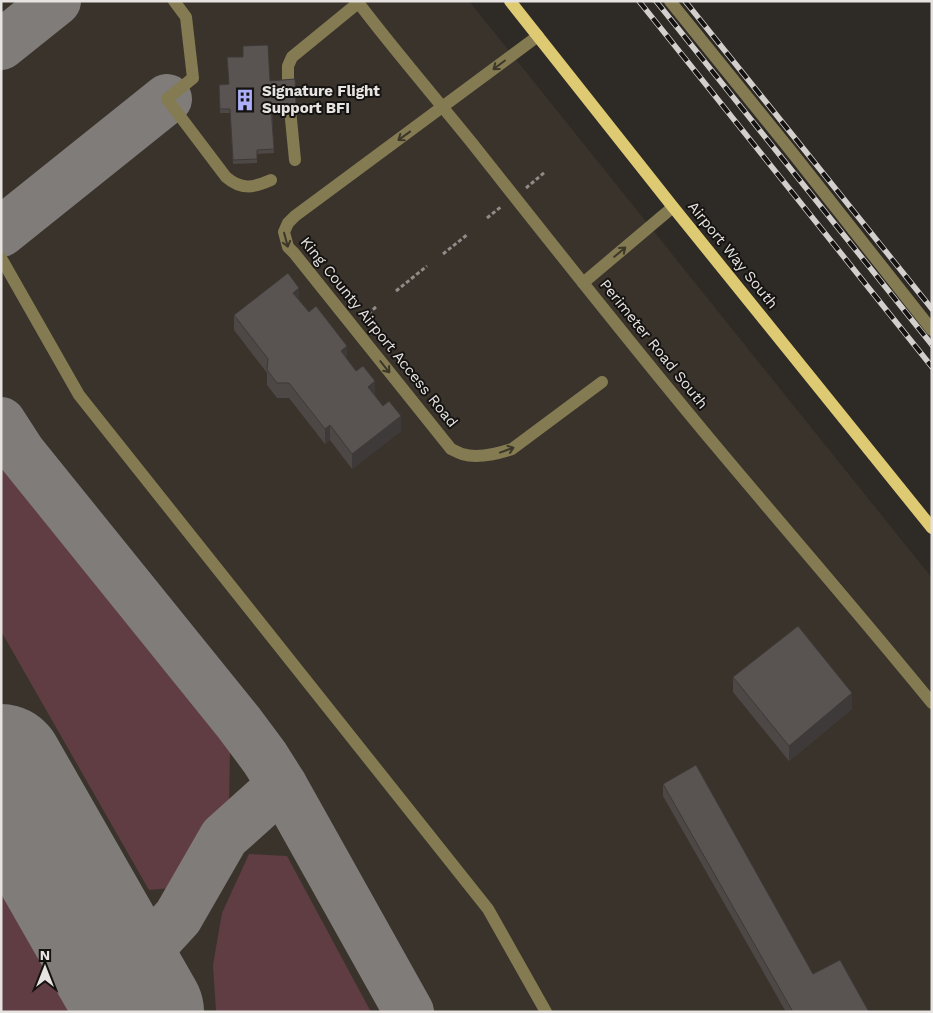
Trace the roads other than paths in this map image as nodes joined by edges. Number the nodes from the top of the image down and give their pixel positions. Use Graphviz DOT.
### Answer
graph roads {
  1 [pos="174,1"];
  2 [pos="510,1"];
  3 [pos="670,1"];
  4 [pos="358,2"];
  5 [pos="538,36"];
  6 [pos="288,82"];
  7 [pos="443,107"];
  8 [pos="290,109"];
  9 [pos="295,160"];
  10 [pos="271,180"];
  11 [pos="673,207"];
  12 [pos="1,258"];
  13 [pos="583,283"];
  14 [pos="932,330"];
  15 [pos="602,382"];
  16 [pos="932,528"];
  17 [pos="932,703"];
  18 [pos="546,1012"];
  1 -- 10 [label="lane"];
  2 -- 5 [label="main road, Airport Way South"];
  3 -- 14 [label="lane"];
  4 -- 6 [label="lane"];
  4 -- 7 [label="lane, Perimeter Road South"];
  5 -- 7 [label="lane, King County Airport Access Road, one-way"];
  5 -- 11 [label="main road, Airport Way South"];
  7 -- 13 [label="lane, Perimeter Road South"];
  7 -- 15 [label="lane, King County Airport Access Road, one-way"];
  8 -- 9 [label="lane"];
  13 -- 11 [label="lane, one-way"];
  11 -- 16 [label="main road, Airport Way South"];
  12 -- 18 [label="lane"];
  13 -- 17 [label="lane, Perimeter Road South"];
}
